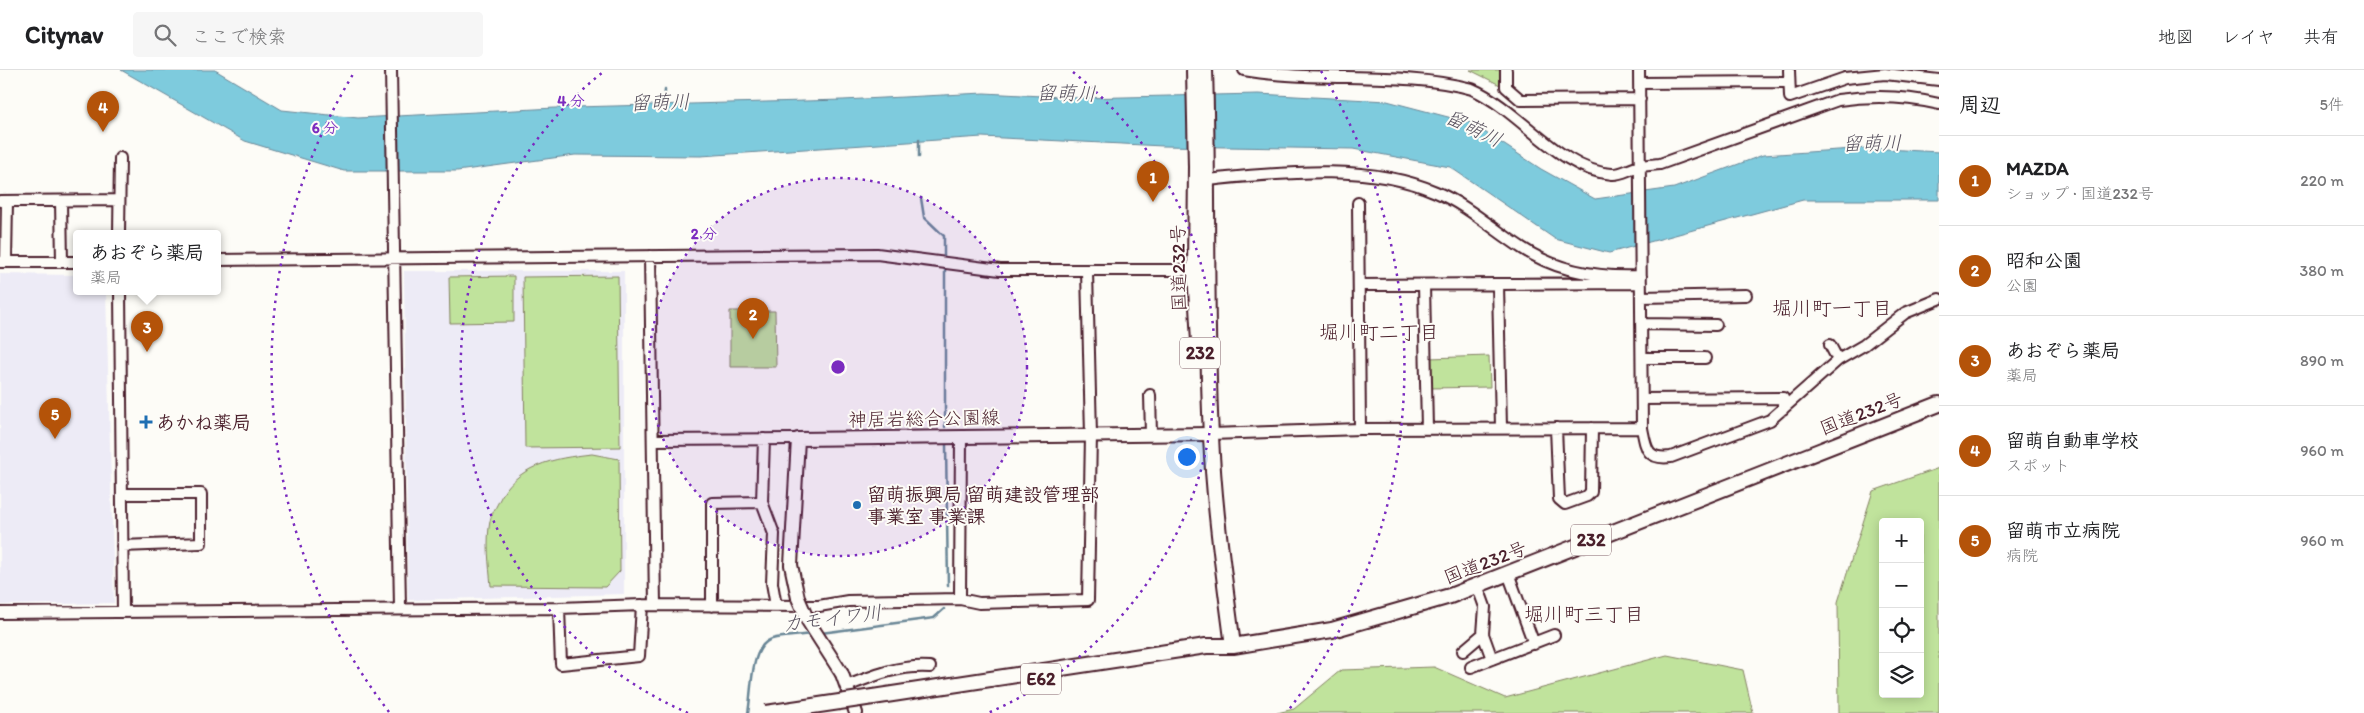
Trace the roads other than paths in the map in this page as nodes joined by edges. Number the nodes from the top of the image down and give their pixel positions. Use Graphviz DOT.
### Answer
graph roads {
  1 [pos="391,70"];
  2 [pos="1244,70"];
  3 [pos="1506,70"];
  4 [pos="1639,70"];
  5 [pos="1789,70"];
  6 [pos="1200,73"];
  7 [pos="1845,74"];
  8 [pos="1939,80"];
  9 [pos="1789,82"];
  10 [pos="1638,84"];
  11 [pos="1640,99"];
  12 [pos="1939,104"];
  13 [pos="120,158"];
  14 [pos="1640,169"];
  15 [pos="1204,171"];
  16 [pos="119,200"];
  17 [pos="4,201"];
  18 [pos="61,201"];
  19 [pos="1358,204"];
  20 [pos="119,230"];
  21 [pos="650,256"];
  22 [pos="394,259"];
  23 [pos="221,260"];
  24 [pos="3,262"];
  25 [pos="62,262"];
  26 [pos="73,262"];
  27 [pos="1200,270"];
  28 [pos="1087,271"];
  29 [pos="1641,278"];
  30 [pos="1498,284"];
  31 [pos="1359,285"];
  32 [pos="1424,285"];
  33 [pos="120,295"];
  34 [pos="1746,295"];
  35 [pos="1641,297"];
  36 [pos="1939,299"];
  37 [pos="1642,324"];
  38 [pos="1716,325"];
  39 [pos="1830,345"];
  40 [pos="1642,358"];
  41 [pos="1705,358"];
  42 [pos="1838,360"];
  43 [pos="1150,395"];
  44 [pos="1642,399"];
  45 [pos="1939,404"];
  46 [pos="1783,409"];
  47 [pos="1501,428"];
  48 [pos="1556,428"];
  49 [pos="1592,428"];
  50 [pos="1642,428"];
  51 [pos="1360,429"];
  52 [pos="1427,429"];
  53 [pos="1151,434"];
  54 [pos="1211,434"];
  55 [pos="1091,435"];
  56 [pos="961,437"];
  57 [pos="764,439"];
  58 [pos="798,439"];
  59 [pos="653,440"];
  60 [pos="122,494"];
  61 [pos="762,502"];
  62 [pos="122,546"];
  63 [pos="1508,573"];
  64 [pos="1477,585"];
  65 [pos="960,599"];
  66 [pos="642,605"];
  67 [pos="655,605"];
  68 [pos="712,606"];
  69 [pos="776,606"];
  70 [pos="400,608"];
  71 [pos="559,608"];
  72 [pos="123,612"];
  73 [pos="0,613"];
  74 [pos="1483,634"];
  75 [pos="1554,635"];
  76 [pos="1534,644"];
  77 [pos="1233,646"];
  78 [pos="1463,651"];
  79 [pos="1492,659"];
  80 [pos="930,666"];
  81 [pos="1471,667"];
  82 [pos="845,680"];
  83 [pos="873,700"];
  84 [pos="766,713"];
  85 [pos="809,713"];
  86 [pos="856,713"];
  1 -- 22 [label="street"];
  2 -- 14 [label="street"];
  3 -- 11 [label="street"];
  4 -- 10 [label="street"];
  5 -- 9 [label="street"];
  6 -- 15 [label="highway, 国道232号 / 232"];
  7 -- 8 [label="street"];
  7 -- 9 [label="street"];
  9 -- 10 [label="street"];
  10 -- 11 [label="street"];
  11 -- 14 [label="street"];
  12 -- 14 [label="street"];
  13 -- 16 [label="street"];
  14 -- 29 [label="street"];
  15 -- 27 [label="highway, 国道232号 / 232"];
  15 -- 29 [label="street"];
  16 -- 18 [label="street"];
  16 -- 20 [label="street"];
  17 -- 18 [label="street"];
  17 -- 24 [label="street"];
  18 -- 25 [label="street"];
  19 -- 31 [label="street"];
  21 -- 22 [label="street"];
  21 -- 28 [label="street"];
  21 -- 59 [label="street"];
  22 -- 23 [label="street"];
  22 -- 70 [label="street"];
  24 -- 25 [label="street"];
  25 -- 26 [label="street"];
  27 -- 28 [label="street"];
  27 -- 54 [label="highway, 国道232号 / 232"];
  28 -- 55 [label="street"];
  29 -- 30 [label="street"];
  29 -- 35 [label="street"];
  30 -- 32 [label="street"];
  30 -- 47 [label="street"];
  31 -- 32 [label="street"];
  31 -- 51 [label="street"];
  32 -- 52 [label="street"];
  33 -- 60 [label="street"];
  34 -- 35 [label="street"];
  35 -- 37 [label="street"];
  36 -- 42 [label="street"];
  37 -- 38 [label="street"];
  37 -- 40 [label="street"];
  39 -- 42 [label="street"];
  40 -- 41 [label="street"];
  40 -- 44 [label="street"];
  42 -- 46 [label="street"];
  43 -- 53 [label="street"];
  44 -- 46 [label="street"];
  44 -- 50 [label="street"];
  45 -- 63 [label="highway, 国道232号 / 232"];
  46 -- 50 [label="street"];
  47 -- 48 [label="street"];
  47 -- 52 [label="street"];
  48 -- 49 [label="street"];
  48 -- 49 [label="street"];
  49 -- 50 [label="street"];
  51 -- 52 [label="street"];
  51 -- 54 [label="street"];
  53 -- 54 [label="main road, 神居岩総合公園線"];
  53 -- 55 [label="main road, 神居岩総合公園線"];
  54 -- 77 [label="highway, 国道232号 / 232"];
  55 -- 56 [label="main road, 神居岩総合公園線"];
  55 -- 65 [label="street"];
  56 -- 58 [label="main road, 神居岩総合公園線"];
  56 -- 65 [label="street"];
  57 -- 58 [label="street"];
  57 -- 59 [label="street"];
  57 -- 61 [label="street"];
  58 -- 82 [label="main road, bridge"];
  59 -- 67 [label="street"];
  60 -- 62 [label="street"];
  60 -- 62 [label="street"];
  61 -- 68 [label="street"];
  61 -- 69 [label="street"];
  62 -- 72 [label="street"];
  63 -- 64 [label="highway, 国道232号 / 232"];
  63 -- 76 [label="street"];
  64 -- 74 [label="street"];
  64 -- 77 [label="highway, 国道232号 / 232"];
  65 -- 69 [label="street"];
  66 -- 67 [label="street"];
  66 -- 71 [label="street"];
  66 -- 71 [label="street"];
  67 -- 68 [label="street"];
  68 -- 69 [label="street"];
  70 -- 71 [label="street"];
  70 -- 72 [label="street"];
  72 -- 73 [label="street"];
  74 -- 78 [label="street"];
  74 -- 79 [label="street"];
  75 -- 76 [label="street"];
  76 -- 79 [label="street"];
  77 -- 83 [label="highway, E62"];
  79 -- 81 [label="street"];
  80 -- 82 [label="street"];
  82 -- 86 [label="main road"];
  83 -- 84 [label="highway, E62, bridge"];
  83 -- 85 [label="highway, E62"];
}
